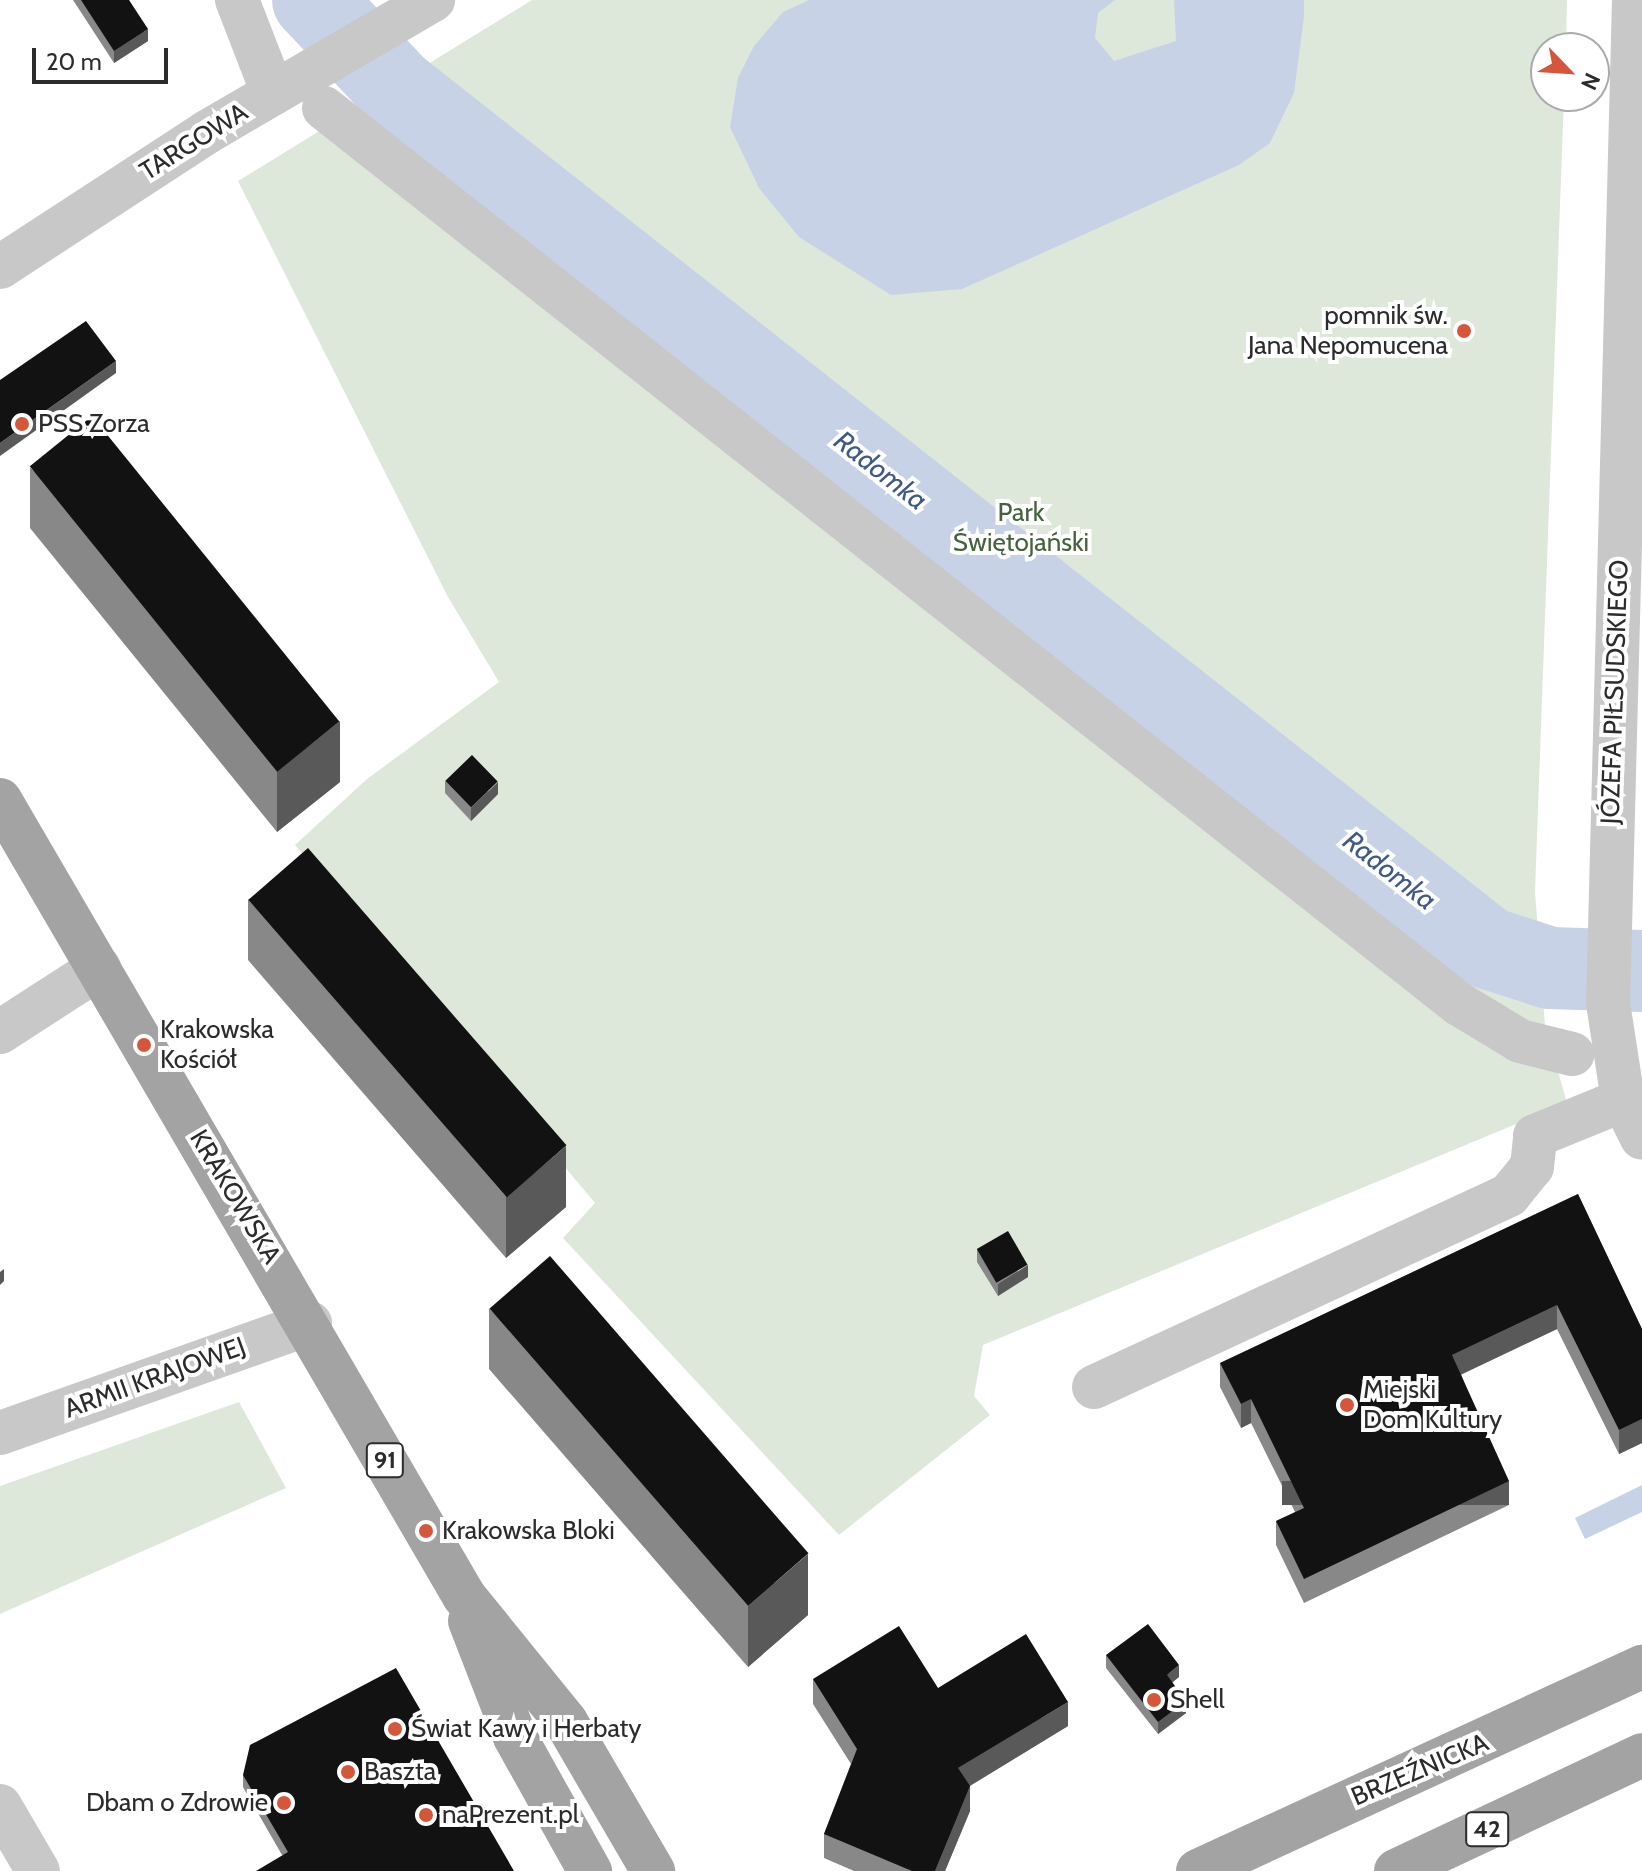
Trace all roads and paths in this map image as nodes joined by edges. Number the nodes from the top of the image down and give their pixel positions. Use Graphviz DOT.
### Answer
graph roads {
  1 [pos="237,0"];
  2 [pos="1634,0"];
  3 [pos="419,8"];
  4 [pos="319,88"];
  5 [pos="273,93"];
  6 [pos="0,267"];
  7 [pos="1629,661"];
  8 [pos="0,800"];
  9 [pos="99,968"];
  10 [pos="0,1032"];
  11 [pos="1572,1054"];
  12 [pos="1633,1119"];
  13 [pos="310,1323"];
  14 [pos="1094,1387"];
  15 [pos="0,1433"];
  16 [pos="464,1596"];
  17 [pos="1642,1667"];
  18 [pos="1642,1755"];
  19 [pos="0,1806"];
  20 [pos="38,1871"];
  21 [pos="590,1871"];
  22 [pos="653,1871"];
  23 [pos="1198,1871"];
  24 [pos="1396,1871"];
  1 -- 5 [label="street"];
  2 -- 7 [label="street, JÓZEFA PIŁSUDSKIEGO"];
  3 -- 4 [label="street, TARGOWA"];
  4 -- 5 [label="street, TARGOWA"];
  4 -- 11 [label="street"];
  5 -- 6 [label="street, TARGOWA"];
  7 -- 12 [label="street, JÓZEFA PIŁSUDSKIEGO"];
  8 -- 9 [label="main road, KRAKOWSKA / 91"];
  9 -- 10 [label="street"];
  9 -- 13 [label="main road, KRAKOWSKA / 91"];
  12 -- 14 [label="street"];
  13 -- 15 [label="street, ARMII KRAJOWEJ"];
  13 -- 16 [label="main road, KRAKOWSKA / 91"];
  16 -- 21 [label="main road, KRAKOWSKA / 91"];
  16 -- 22 [label="main road, KRAKOWSKA / 91"];
  17 -- 23 [label="main road, BRZEŹNICKA"];
  18 -- 24 [label="main road, 42"];
  19 -- 20 [label="street"];
}
